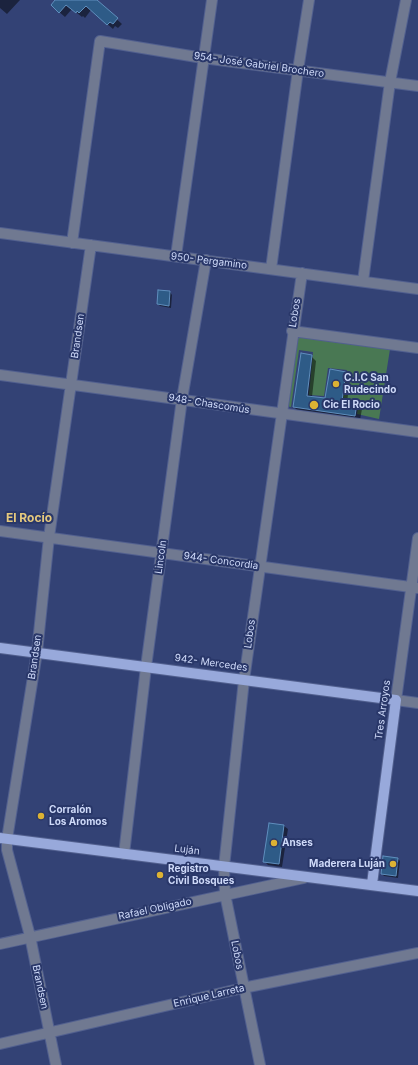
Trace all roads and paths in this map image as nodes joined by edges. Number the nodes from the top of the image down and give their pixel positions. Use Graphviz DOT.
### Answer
graph roads {
  1 [pos="212,0"];
  2 [pos="309,0"];
  3 [pos="406,0"];
  4 [pos="203,58"];
  5 [pos="298,70"];
  6 [pos="390,82"];
  7 [pos="418,86"];
  8 [pos="0,233"];
  9 [pos="72,243"];
  10 [pos="91,245"];
  11 [pos="176,256"];
  12 [pos="206,260"];
  13 [pos="272,269"];
  14 [pos="302,273"];
  15 [pos="363,281"];
  16 [pos="418,288"];
  17 [pos="292,331"];
  18 [pos="418,348"];
  19 [pos="0,375"];
  20 [pos="71,385"];
  21 [pos="182,399"];
  22 [pos="280,414"];
  23 [pos="418,432"];
  24 [pos="0,531"];
  25 [pos="49,537"];
  26 [pos="418,538"];
  27 [pos="162,553"];
  28 [pos="259,566"];
  29 [pos="415,587"];
  30 [pos="0,648"];
  31 [pos="37,652"];
  32 [pos="146,667"];
  33 [pos="244,680"];
  34 [pos="396,700"];
  35 [pos="418,703"];
  36 [pos="4,838"];
  37 [pos="124,854"];
  38 [pos="224,867"];
  39 [pos="309,876"];
  40 [pos="372,884"];
  41 [pos="418,891"];
  42 [pos="225,894"];
  43 [pos="30,936"];
  44 [pos="0,944"];
  45 [pos="418,953"];
  46 [pos="243,988"];
  47 [pos="50,1033"];
  48 [pos="0,1044"];
  49 [pos="56,1065"];
  50 [pos="260,1065"];
  1 -- 4 [label="street"];
  2 -- 5 [label="street"];
  3 -- 6 [label="street"];
  4 -- 5 [label="street, 954- José Gabriel Brochero"];
  4 -- 9 [label="street, 954- José Gabriel Brochero"];
  4 -- 11 [label="street"];
  5 -- 6 [label="street, 954- José Gabriel Brochero"];
  5 -- 13 [label="street"];
  6 -- 7 [label="street, 954- José Gabriel Brochero"];
  6 -- 15 [label="street"];
  8 -- 9 [label="street, 950- Pergamino"];
  9 -- 10 [label="street, 950- Pergamino"];
  10 -- 11 [label="street, 950- Pergamino"];
  10 -- 20 [label="street, Brandsen"];
  11 -- 12 [label="street, 950- Pergamino"];
  12 -- 13 [label="street, 950- Pergamino"];
  12 -- 21 [label="street, Lincoln"];
  13 -- 14 [label="street, 950- Pergamino"];
  14 -- 15 [label="street, 950- Pergamino"];
  14 -- 17 [label="street, Lobos"];
  15 -- 16 [label="street, 950- Pergamino"];
  17 -- 18 [label="street"];
  17 -- 22 [label="street, Lobos"];
  19 -- 20 [label="street, 948- Chascomús"];
  20 -- 21 [label="street, 948- Chascomús"];
  20 -- 25 [label="street, Brandsen"];
  21 -- 22 [label="street, 948- Chascomús"];
  21 -- 27 [label="street, Lincoln"];
  22 -- 23 [label="street, 948- Chascomús"];
  22 -- 28 [label="street, Lobos"];
  24 -- 25 [label="street, 944- Concordia"];
  25 -- 27 [label="street, 944- Concordia"];
  25 -- 31 [label="street, Brandsen"];
  26 -- 29 [label="street, Tres Arroyos"];
  27 -- 28 [label="street, 944- Concordia"];
  27 -- 32 [label="street, Lincoln"];
  28 -- 29 [label="street, 944- Concordia"];
  28 -- 33 [label="street, Lobos"];
  29 -- 34 [label="street, Tres Arroyos"];
  30 -- 31 [label="main road, 942- Mercedes"];
  31 -- 32 [label="main road, 942- Mercedes"];
  31 -- 36 [label="street, Brandsen"];
  32 -- 33 [label="main road, 942- Mercedes"];
  32 -- 37 [label="street, Lincoln"];
  33 -- 34 [label="main road, 942- Mercedes"];
  33 -- 38 [label="street, Lobos"];
  34 -- 35 [label="street, 942- Mercedes"];
  34 -- 40 [label="main road, Tres Arroyos"];
  36 -- 37 [label="main road, Luján"];
  36 -- 43 [label="street, Brandsen"];
  37 -- 38 [label="main road, Luján"];
  38 -- 39 [label="main road, Luján"];
  38 -- 42 [label="street, Lobos"];
  39 -- 40 [label="main road, Luján"];
  39 -- 42 [label="street, Rafael Obligado"];
  40 -- 41 [label="main road, Luján"];
  42 -- 43 [label="street, Rafael Obligado"];
  42 -- 46 [label="street, Lobos"];
  43 -- 44 [label="street, Rafael Obligado"];
  43 -- 47 [label="street, Brandsen"];
  45 -- 46 [label="street, Enrique Larreta"];
  46 -- 47 [label="street, Enrique Larreta"];
  46 -- 50 [label="street, Lobos"];
  47 -- 48 [label="street, Enrique Larreta"];
  47 -- 49 [label="street, Brandsen"];
}
